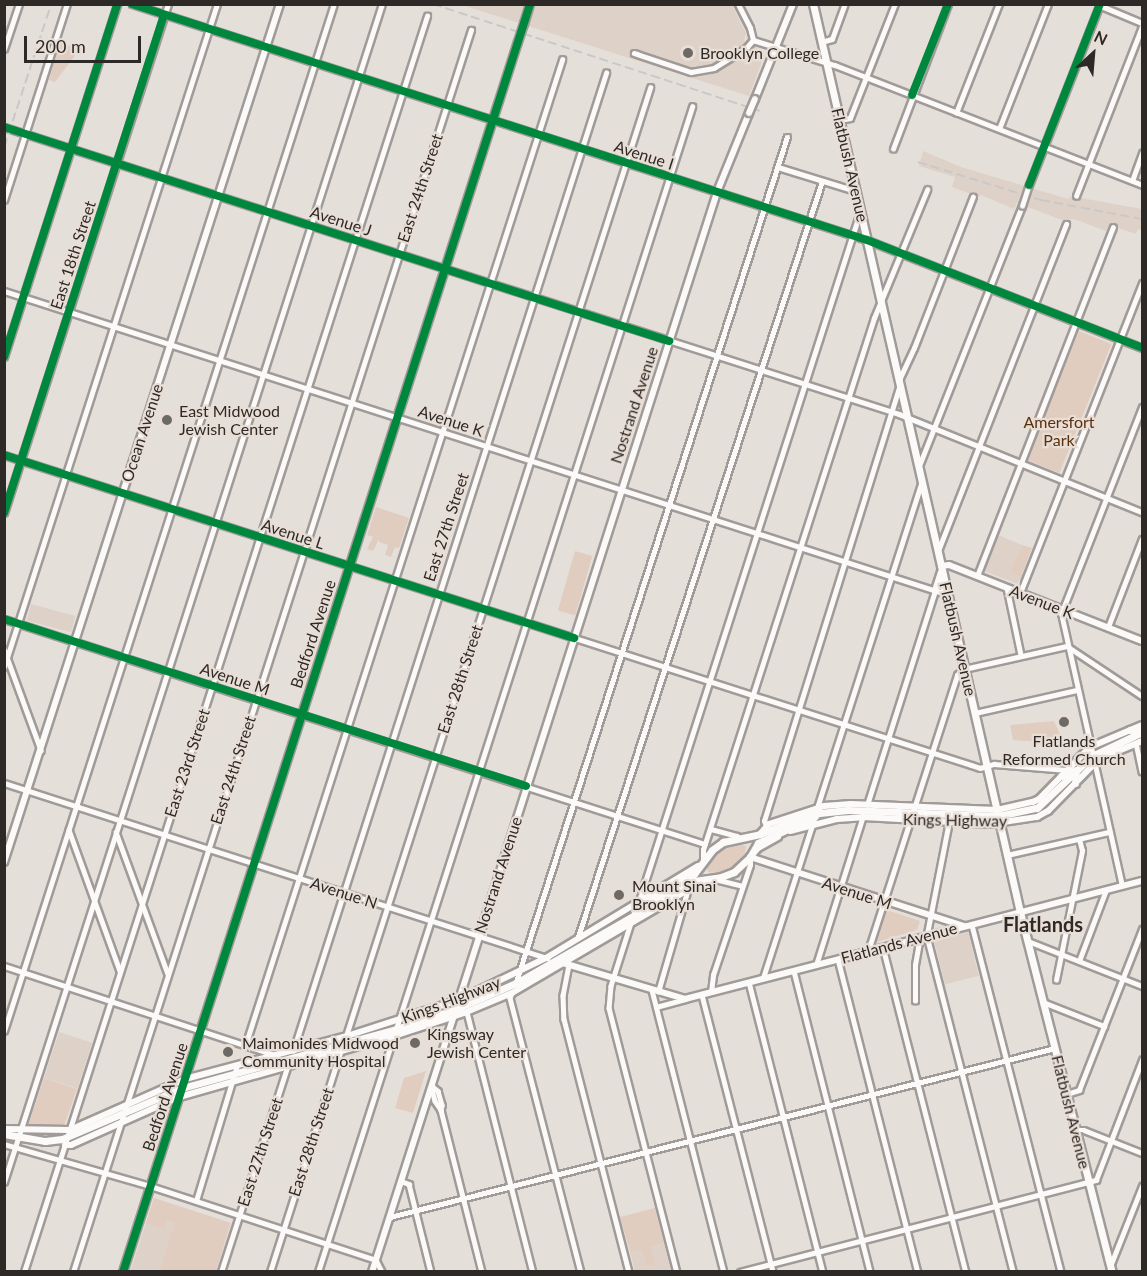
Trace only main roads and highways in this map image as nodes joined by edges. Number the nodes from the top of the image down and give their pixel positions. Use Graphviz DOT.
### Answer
graph roads {
  1 [pos="280,4"];
  2 [pos="530,4"];
  3 [pos="793,4"];
  4 [pos="813,4"];
  5 [pos="942,568"];
  6 [pos="935,590"];
  7 [pos="1143,641"];
  8 [pos="1143,729"];
  9 [pos="1130,730"];
  10 [pos="1139,742"];
  11 [pos="1093,759"];
  12 [pos="1076,770"];
  13 [pos="1061,776"];
  14 [pos="1075,783"];
  15 [pos="865,811"];
  16 [pos="815,816"];
  17 [pos="998,817"];
  18 [pos="760,834"];
  19 [pos="740,839"];
  20 [pos="750,857"];
  21 [pos="4,862"];
  22 [pos="703,862"];
  23 [pos="711,878"];
  24 [pos="1143,881"];
  25 [pos="1020,912"];
  26 [pos="635,913"];
  27 [pos="964,926"];
  28 [pos="554,960"];
  29 [pos="567,964"];
  30 [pos="685,999"];
  31 [pos="459,1000"];
  32 [pos="456,1009"];
  33 [pos="453,1018"];
  34 [pos="395,1033"];
  35 [pos="345,1040"];
  36 [pos="291,1054"];
  37 [pos="236,1069"];
  38 [pos="185,1080"];
  39 [pos="182,1088"];
  40 [pos="179,1097"];
  41 [pos="4,1129"];
  42 [pos="69,1133"];
  43 [pos="4,1134"];
  44 [pos="20,1134"];
  45 [pos="65,1145"];
  46 [pos="1111,1268"];
  47 [pos="123,1272"];
  48 [pos="372,1272"];
  1 -- 21 [label="main road, Ocean Avenue"];
  2 -- 38 [label="main road, Bedford Avenue, bridge"];
  3 -- 31 [label="main road, Nostrand Avenue, bridge"];
  4 -- 5 [label="main road, Flatbush Avenue"];
  5 -- 6 [label="main road"];
  5 -- 7 [label="main road, Avenue K"];
  5 -- 17 [label="main road, Flatbush Avenue"];
  8 -- 9 [label="main road"];
  8 -- 11 [label="main road, Kings Highway"];
  9 -- 13 [label="main road, Kings Highway"];
  10 -- 11 [label="main road, Kings Highway"];
  11 -- 12 [label="main road, Kings Highway"];
  11 -- 14 [label="main road, Kings Highway"];
  12 -- 13 [label="main road"];
  12 -- 14 [label="main road"];
  12 -- 17 [label="main road, Kings Highway"];
  13 -- 17 [label="main road, Kings Highway"];
  14 -- 17 [label="main road, Kings Highway"];
  15 -- 16 [label="main road, Kings Highway"];
  15 -- 17 [label="main road, Kings Highway"];
  15 -- 18 [label="main road, Kings Highway"];
  15 -- 20 [label="main road, Kings Highway"];
  16 -- 18 [label="main road, Kings Highway"];
  16 -- 20 [label="main road, Kings Highway"];
  17 -- 25 [label="main road, Flatbush Avenue"];
  18 -- 19 [label="main road, Kings Highway"];
  19 -- 20 [label="main road"];
  19 -- 22 [label="main road, Kings Highway"];
  20 -- 23 [label="main road, Kings Highway"];
  20 -- 27 [label="main road, Avenue M"];
  22 -- 23 [label="main road"];
  22 -- 26 [label="main road, Kings Highway"];
  22 -- 31 [label="main road, Kings Highway"];
  23 -- 26 [label="main road, Kings Highway"];
  23 -- 29 [label="main road, Kings Highway"];
  24 -- 25 [label="main road, Flatlands Avenue"];
  25 -- 27 [label="main road, Flatlands Avenue"];
  25 -- 46 [label="main road, Flatbush Avenue"];
  26 -- 28 [label="main road, Kings Highway"];
  27 -- 30 [label="main road, Flatlands Avenue"];
  28 -- 29 [label="main road, Avenue N"];
  28 -- 32 [label="main road, Kings Highway"];
  29 -- 30 [label="main road, Avenue N"];
  29 -- 33 [label="main road, Kings Highway"];
  31 -- 32 [label="main road, Nostrand Avenue"];
  31 -- 35 [label="main road, Kings Highway"];
  32 -- 33 [label="main road, Nostrand Avenue"];
  32 -- 34 [label="main road, Kings Highway"];
  33 -- 34 [label="main road, Kings Highway"];
  33 -- 48 [label="main road, Nostrand Avenue"];
  34 -- 35 [label="main road, Kings Highway"];
  34 -- 40 [label="main road, Kings Highway"];
  35 -- 36 [label="main road, Kings Highway"];
  36 -- 37 [label="main road, Kings Highway"];
  36 -- 37 [label="main road, Kings Highway"];
  37 -- 38 [label="main road, Kings Highway"];
  37 -- 39 [label="main road, Kings Highway"];
  38 -- 39 [label="main road, Bedford Avenue"];
  38 -- 42 [label="main road, Kings Highway"];
  39 -- 40 [label="main road, Bedford Avenue"];
  39 -- 42 [label="main road, Kings Highway"];
  40 -- 45 [label="main road, Kings Highway"];
  40 -- 47 [label="main road, Bedford Avenue"];
  41 -- 44 [label="main road, Kings Highway"];
  42 -- 44 [label="main road, Kings Highway"];
  43 -- 44 [label="main road, Kings Highway"];
}
